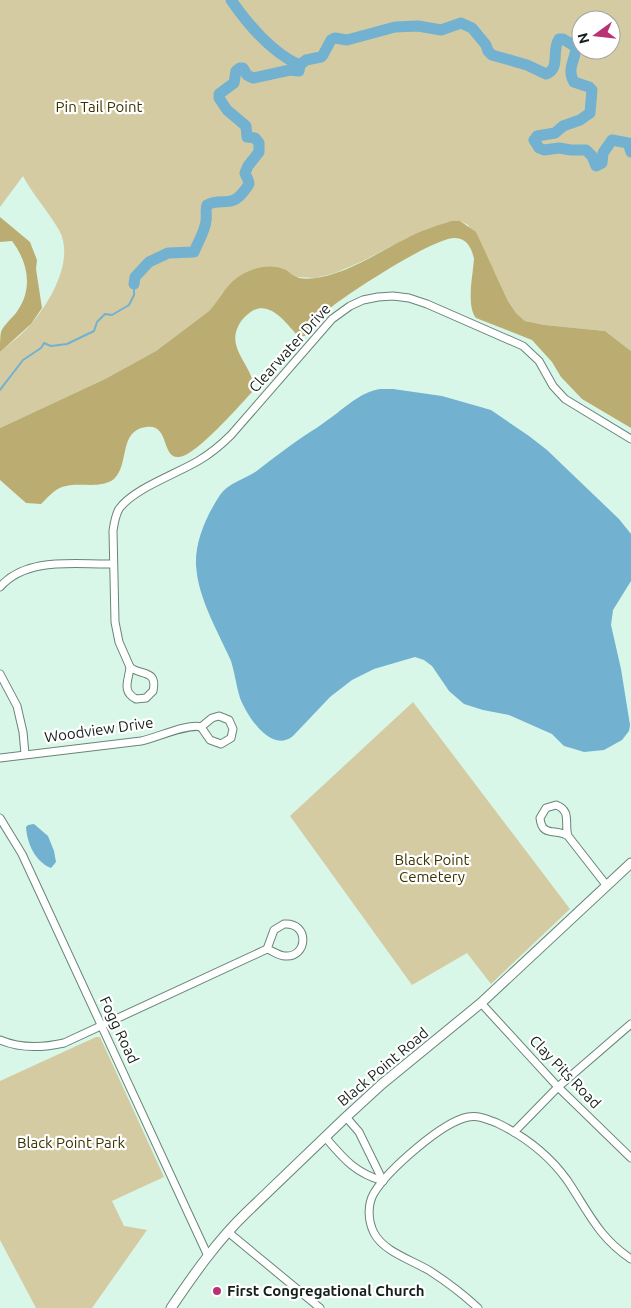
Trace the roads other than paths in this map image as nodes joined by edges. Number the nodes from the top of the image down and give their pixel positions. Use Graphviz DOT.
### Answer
graph roads {
  1 [pos="631,440"];
  2 [pos="113,564"];
  3 [pos="0,588"];
  4 [pos="130,668"];
  5 [pos="0,674"];
  6 [pos="201,727"];
  7 [pos="25,754"];
  8 [pos="0,758"];
  9 [pos="0,818"];
  10 [pos="568,836"];
  11 [pos="631,863"];
  12 [pos="607,886"];
  13 [pos="267,949"];
  14 [pos="481,1003"];
  15 [pos="631,1024"];
  16 [pos="102,1025"];
  17 [pos="0,1040"];
  18 [pos="558,1087"];
  19 [pos="346,1117"];
  20 [pos="514,1132"];
  21 [pos="325,1137"];
  22 [pos="631,1158"];
  23 [pos="383,1181"];
  24 [pos="228,1232"];
  25 [pos="208,1256"];
  26 [pos="631,1259"];
  27 [pos="171,1308"];
  28 [pos="320,1308"];
  29 [pos="478,1308"];
  1 -- 2 [label="street, Clearwater Drive"];
  2 -- 3 [label="street"];
  2 -- 4 [label="street, Clearwater Drive"];
  4 -- 4 [label="street, Clearwater Drive"];
  5 -- 7 [label="street"];
  6 -- 6 [label="street, Woodview Drive"];
  6 -- 7 [label="street, Woodview Drive"];
  7 -- 8 [label="street, Woodview Drive"];
  9 -- 16 [label="street, Fogg Road"];
  10 -- 10 [label="street"];
  10 -- 12 [label="street"];
  11 -- 12 [label="main road, Black Point Road"];
  12 -- 14 [label="main road, Black Point Road"];
  13 -- 13 [label="street"];
  13 -- 16 [label="street"];
  14 -- 18 [label="street, Clay Pits Road"];
  14 -- 19 [label="main road, Black Point Road"];
  15 -- 18 [label="street"];
  16 -- 17 [label="street"];
  16 -- 25 [label="street, Fogg Road"];
  18 -- 20 [label="street"];
  18 -- 22 [label="street, Clay Pits Road"];
  19 -- 21 [label="main road, Black Point Road"];
  19 -- 23 [label="street"];
  20 -- 23 [label="street"];
  20 -- 26 [label="street"];
  21 -- 23 [label="street"];
  21 -- 24 [label="main road, Black Point Road"];
  23 -- 29 [label="street"];
  24 -- 25 [label="main road, Black Point Road"];
  24 -- 28 [label="street"];
  25 -- 27 [label="main road, Black Point Road"];
}
